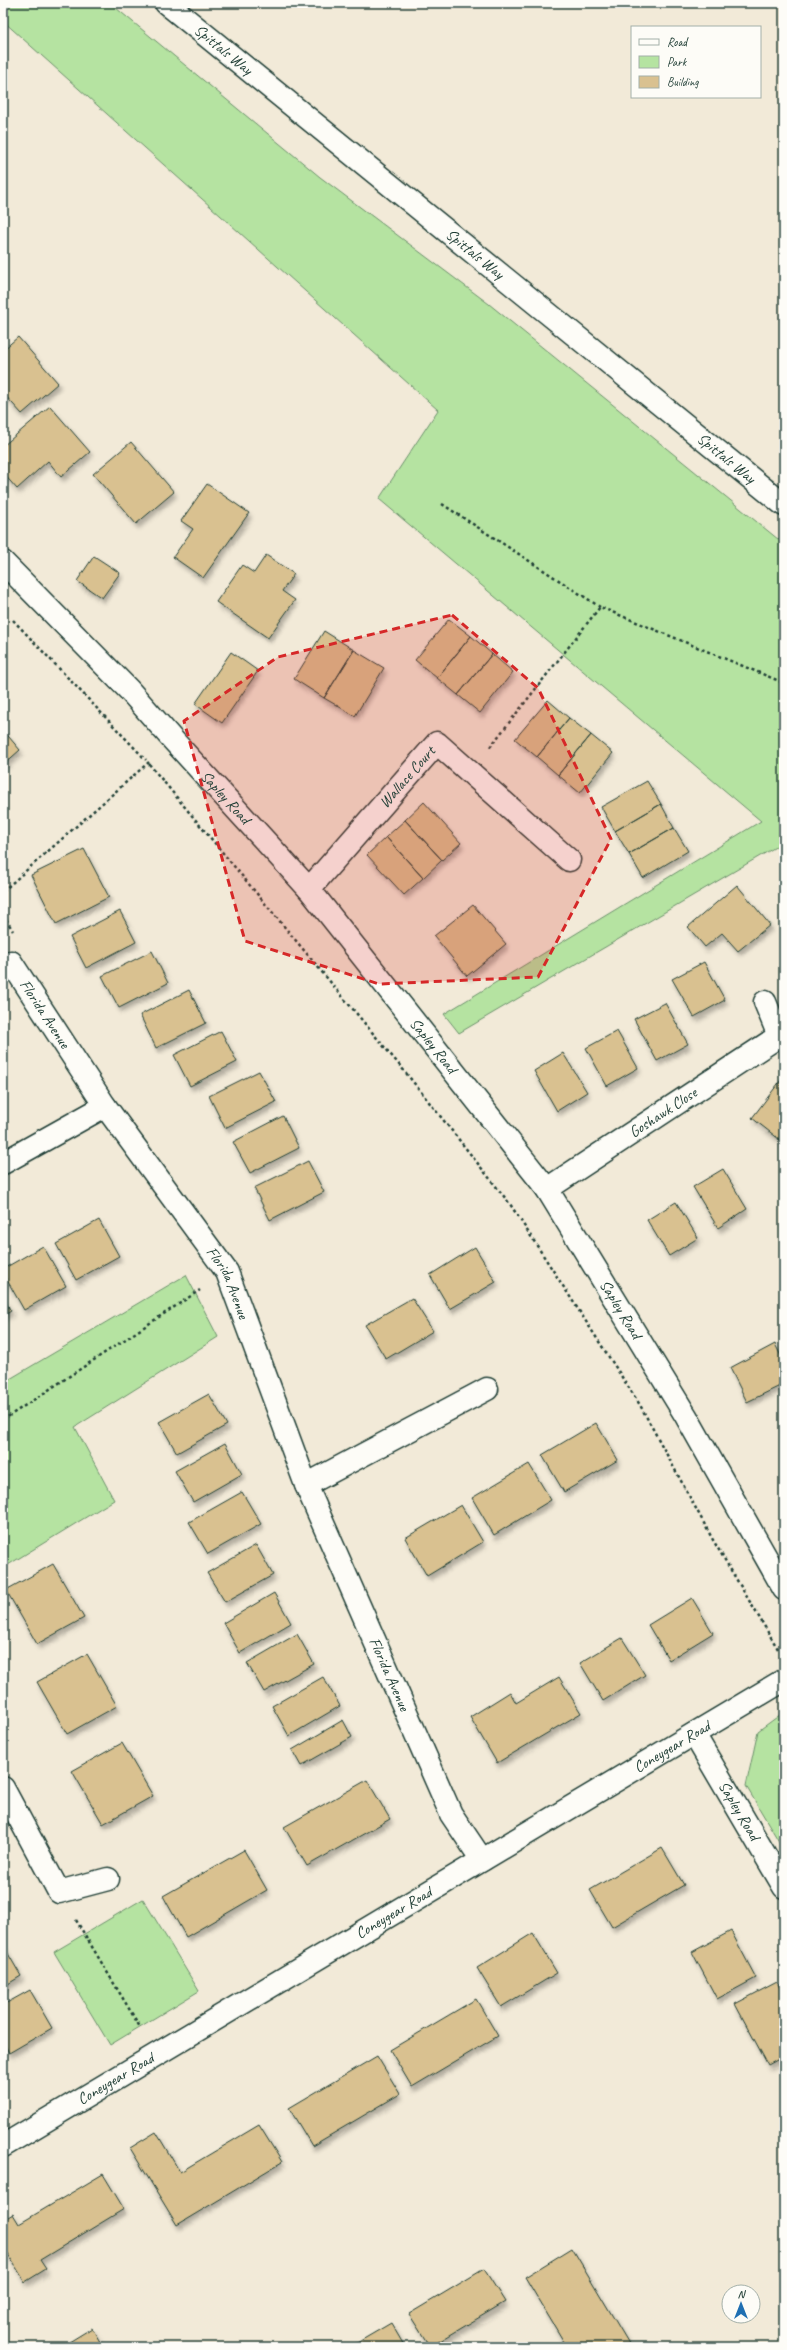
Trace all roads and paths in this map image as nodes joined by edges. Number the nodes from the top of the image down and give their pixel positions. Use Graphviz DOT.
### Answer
graph roads {
  1 [pos="166,3"];
  2 [pos="442,504"];
  3 [pos="784,505"];
  4 [pos="3,562"];
  5 [pos="600,607"];
  6 [pos="8,615"];
  7 [pos="784,683"];
  8 [pos="172,740"];
  9 [pos="148,762"];
  10 [pos="470,773"];
  11 [pos="568,860"];
  12 [pos="309,889"];
  13 [pos="3,891"];
  14 [pos="11,962"];
  15 [pos="765,1002"];
  16 [pos="781,1038"];
  17 [pos="105,1106"];
  18 [pos="3,1163"];
  19 [pos="547,1188"];
  20 [pos="227,1272"];
  21 [pos="487,1390"];
  22 [pos="3,1420"];
  23 [pos="306,1485"];
  24 [pos="784,1589"];
  25 [pos="780,1653"];
  26 [pos="784,1680"];
  27 [pos="694,1734"];
  28 [pos="3,1788"];
  29 [pos="482,1860"];
  30 [pos="108,1879"];
  31 [pos="784,1887"];
  32 [pos="59,1892"];
  33 [pos="157,2054"];
  34 [pos="3,2146"];
  1 -- 3 [label="main road, Spittals Way"];
  2 -- 5 [label="path"];
  4 -- 8 [label="main road, Sapley Road"];
  5 -- 7 [label="path"];
  5 -- 10 [label="path"];
  6 -- 9 [label="path"];
  8 -- 9 [label="path"];
  8 -- 12 [label="main road, Sapley Road"];
  9 -- 13 [label="path"];
  9 -- 25 [label="path"];
  10 -- 11 [label="main road, Wallace Court"];
  10 -- 12 [label="main road, Wallace Court"];
  12 -- 19 [label="main road, Sapley Road"];
  14 -- 17 [label="main road, Florida Avenue"];
  15 -- 16 [label="main road, Goshawk Close"];
  16 -- 19 [label="main road, Goshawk Close"];
  17 -- 18 [label="main road"];
  17 -- 20 [label="main road, Florida Avenue"];
  19 -- 24 [label="main road, Sapley Road"];
  20 -- 22 [label="path"];
  20 -- 23 [label="main road, Florida Avenue"];
  21 -- 23 [label="main road"];
  23 -- 29 [label="main road, Florida Avenue"];
  26 -- 27 [label="main road, Coneygear Road"];
  27 -- 29 [label="main road, Coneygear Road"];
  27 -- 31 [label="main road, Sapley Road"];
  28 -- 32 [label="main road"];
  29 -- 33 [label="main road, Coneygear Road"];
  30 -- 32 [label="main road"];
  32 -- 33 [label="path"];
  33 -- 34 [label="main road, Coneygear Road"];
}
